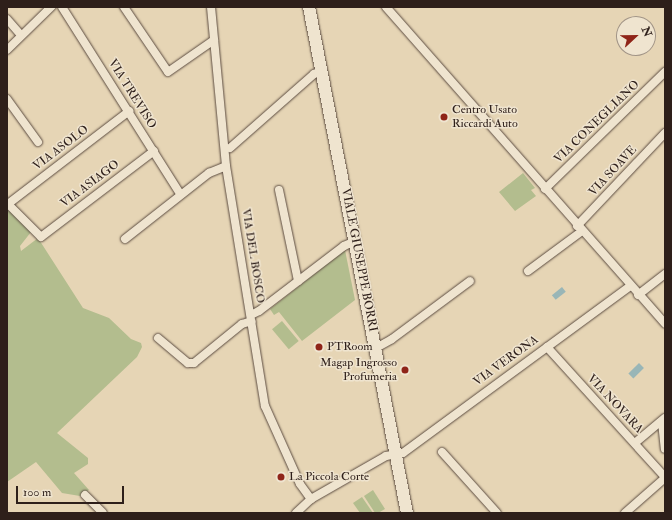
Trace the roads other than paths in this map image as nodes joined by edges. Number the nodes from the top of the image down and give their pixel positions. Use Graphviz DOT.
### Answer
graph roads {
  1 [pos="51,7"];
  2 [pos="62,7"];
  3 [pos="124,7"];
  4 [pos="211,7"];
  5 [pos="386,7"];
  6 [pos="309,8"];
  7 [pos="7,19"];
  8 [pos="21,35"];
  9 [pos="214,40"];
  10 [pos="7,50"];
  11 [pos="322,71"];
  12 [pos="665,72"];
  13 [pos="7,99"];
  14 [pos="129,112"];
  15 [pos="665,133"];
  16 [pos="38,142"];
  17 [pos="230,148"];
  18 [pos="154,151"];
  19 [pos="226,166"];
  20 [pos="545,189"];
  21 [pos="279,190"];
  22 [pos="181,195"];
  23 [pos="7,203"];
  24 [pos="580,228"];
  25 [pos="125,239"];
  26 [pos="355,241"];
  27 [pos="528,271"];
  28 [pos="665,274"];
  29 [pos="298,281"];
  30 [pos="470,281"];
  31 [pos="630,286"];
  32 [pos="638,295"];
  33 [pos="251,318"];
  34 [pos="665,323"];
  35 [pos="158,338"];
  36 [pos="547,347"];
  37 [pos="376,348"];
  38 [pos="663,420"];
  39 [pos="634,442"];
  40 [pos="665,449"];
  41 [pos="442,452"];
  42 [pos="396,455"];
  43 [pos="665,478"];
  44 [pos="85,495"];
  45 [pos="310,499"];
  46 [pos="103,513"];
  47 [pos="296,513"];
  48 [pos="407,513"];
  49 [pos="497,513"];
  50 [pos="625,513"];
  1 -- 8 [label="street"];
  2 -- 14 [label="street, VIA TREVISO"];
  3 -- 9 [label="street"];
  4 -- 9 [label="street, VIA DEL BOSCO"];
  5 -- 20 [label="street"];
  6 -- 11 [label="main road, VIALE GIUSEPPE BORRI"];
  7 -- 8 [label="street"];
  8 -- 10 [label="street"];
  9 -- 19 [label="street, VIA DEL BOSCO"];
  11 -- 17 [label="street"];
  11 -- 26 [label="main road, VIALE GIUSEPPE BORRI"];
  12 -- 20 [label="street, VIA CONEGLIANO"];
  13 -- 16 [label="street"];
  14 -- 18 [label="street, VIA TREVISO"];
  14 -- 23 [label="street, VIA ASOLO"];
  15 -- 24 [label="street, VIA SOAVE"];
  18 -- 22 [label="street, VIA TREVISO"];
  18 -- 23 [label="street, VIA ASIAGO"];
  19 -- 22 [label="street"];
  19 -- 33 [label="street, VIA DEL BOSCO"];
  20 -- 24 [label="street"];
  21 -- 29 [label="street"];
  22 -- 25 [label="street"];
  24 -- 27 [label="street, VIA SOAVE"];
  24 -- 31 [label="street"];
  26 -- 29 [label="street"];
  26 -- 37 [label="main road, VIALE GIUSEPPE BORRI"];
  28 -- 32 [label="street"];
  29 -- 33 [label="street"];
  30 -- 37 [label="street"];
  31 -- 32 [label="street"];
  31 -- 36 [label="street, VIA VERONA"];
  32 -- 34 [label="street"];
  33 -- 35 [label="street"];
  33 -- 45 [label="street, VIA DEL BOSCO"];
  36 -- 39 [label="street, VIA NOVARA"];
  36 -- 42 [label="street, VIA VERONA"];
  37 -- 42 [label="main road, VIALE GIUSEPPE BORRI"];
  38 -- 39 [label="street"];
  38 -- 40 [label="street, VIA NOVARA"];
  39 -- 43 [label="street, VIA NOVARA"];
  41 -- 49 [label="street"];
  42 -- 45 [label="street"];
  42 -- 48 [label="main road, VIALE GIUSEPPE BORRI"];
  43 -- 50 [label="street, VIA NOVARA"];
  44 -- 46 [label="street"];
  45 -- 47 [label="street"];
}
